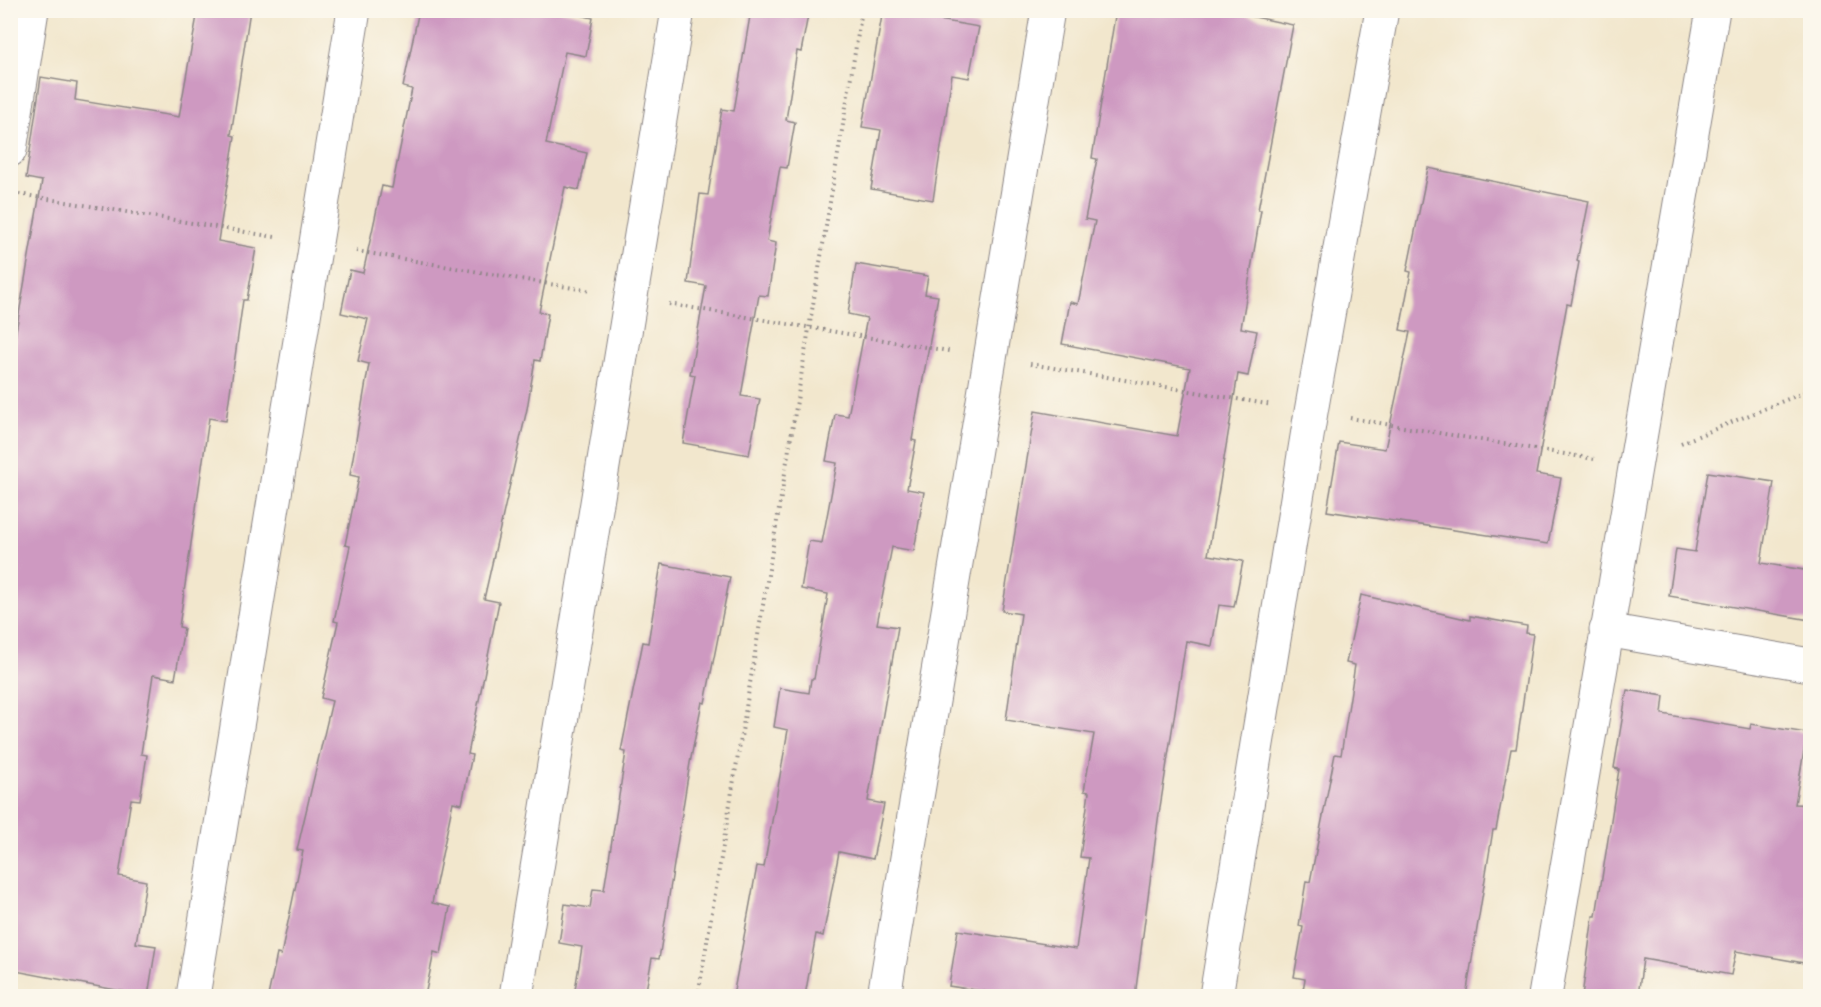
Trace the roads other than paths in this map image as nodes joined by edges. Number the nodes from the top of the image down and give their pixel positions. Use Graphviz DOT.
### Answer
graph roads {
  1 [pos="32,10"];
  2 [pos="354,10"];
  3 [pos="678,10"];
  4 [pos="1048,10"];
  5 [pos="1383,10"];
  6 [pos="1713,10"];
  7 [pos="10,150"];
  8 [pos="1606,630"];
  9 [pos="1810,665"];
  10 [pos="193,996"];
  11 [pos="516,996"];
  12 [pos="884,996"];
  13 [pos="1216,996"];
  14 [pos="1545,996"];
  1 -- 7 [label="street"];
  2 -- 10 [label="street"];
  3 -- 11 [label="street"];
  4 -- 12 [label="street"];
  5 -- 13 [label="street"];
  6 -- 8 [label="street"];
  8 -- 9 [label="street"];
  8 -- 14 [label="street"];
}
